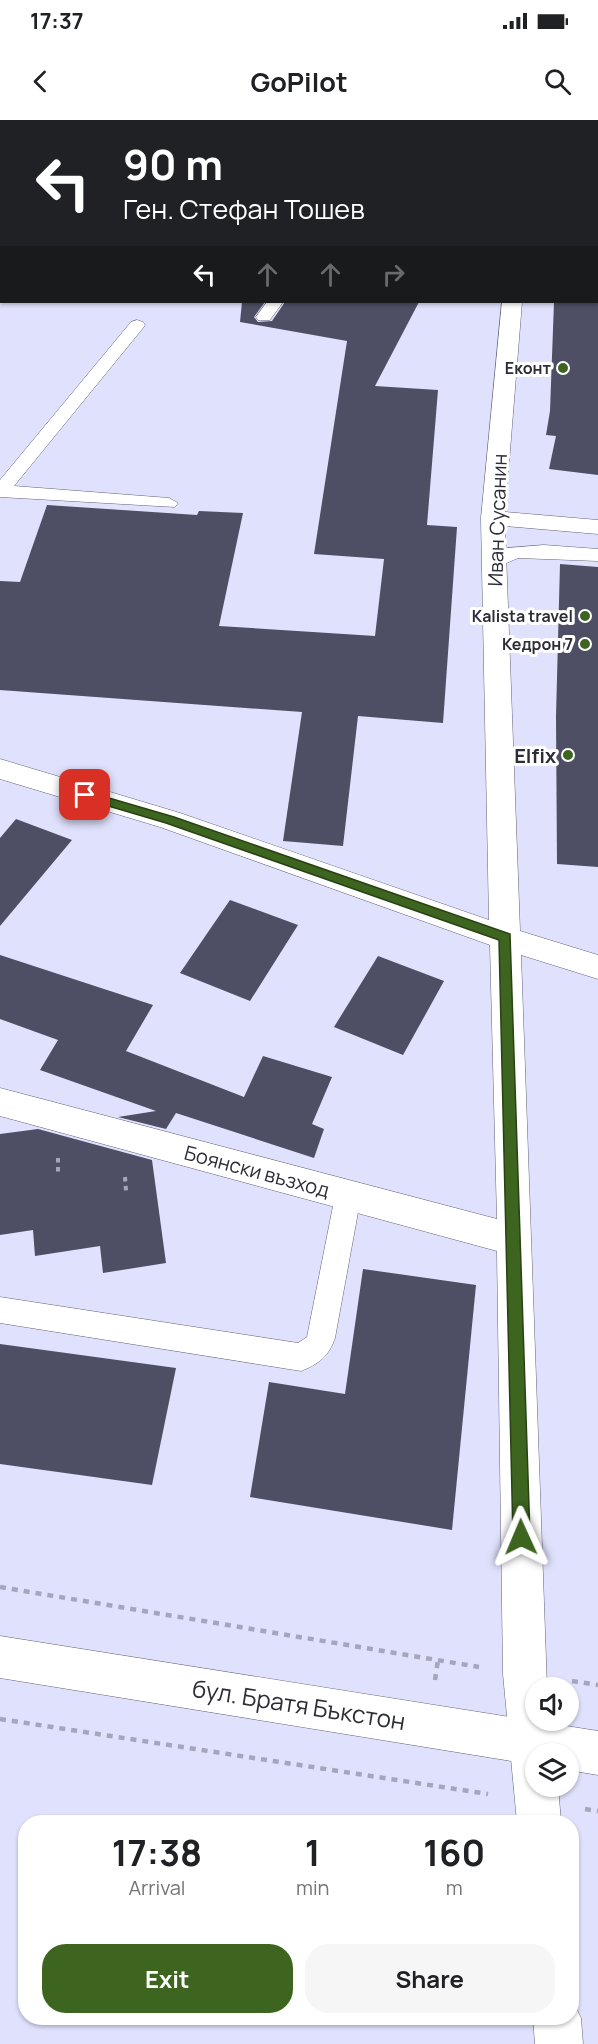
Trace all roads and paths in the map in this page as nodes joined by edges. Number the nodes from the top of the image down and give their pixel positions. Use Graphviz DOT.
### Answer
graph roads {
  1 [pos="273,303"];
  2 [pos="512,303"];
  3 [pos="264,317"];
  4 [pos="137,325"];
  5 [pos="0,491"];
  6 [pos="169,503"];
  7 [pos="494,518"];
  8 [pos="598,527"];
  9 [pos="598,555"];
  10 [pos="493,563"];
  11 [pos="0,769"];
  12 [pos="505,938"];
  13 [pos="598,967"];
  14 [pos="0,1102"];
  15 [pos="58,1162"];
  16 [pos="58,1175"];
  17 [pos="125,1178"];
  18 [pos="126,1191"];
  19 [pos="348,1196"];
  20 [pos="515,1240"];
  21 [pos="0,1310"];
  22 [pos="0,1587"];
  23 [pos="0,1657"];
  24 [pos="438,1660"];
  25 [pos="524,1674"];
  26 [pos="435,1680"];
  27 [pos="598,1685"];
  28 [pos="0,1719"];
  29 [pos="531,1743"];
  30 [pos="598,1753"];
  31 [pos="579,1763"];
  32 [pos="420,1772"];
  33 [pos="419,1784"];
  34 [pos="525,1784"];
  35 [pos="525,1787"];
  36 [pos="562,1797"];
  37 [pos="598,1811"];
  38 [pos="558,2025"];
  39 [pos="559,2044"];
  1 -- 3 [label="lane"];
  2 -- 7 [label="street, Иван Сусанин"];
  4 -- 5 [label="lane"];
  5 -- 6 [label="lane"];
  7 -- 8 [label="street"];
  7 -- 10 [label="street, Иван Сусанин"];
  9 -- 10 [label="lane"];
  10 -- 12 [label="street, Иван Сусанин"];
  11 -- 12 [label="street"];
  12 -- 13 [label="street"];
  12 -- 20 [label="street, Иван Сусанин"];
  14 -- 19 [label="street, Боянски възход"];
  15 -- 16 [label="path"];
  17 -- 18 [label="path"];
  19 -- 20 [label="street, Боянски възход"];
  19 -- 21 [label="lane"];
  20 -- 25 [label="street, Иван Сусанин"];
  22 -- 24 [label="path"];
  23 -- 34 [label="street, бул. Братя Бъкстон"];
  24 -- 25 [label="path"];
  24 -- 26 [label="path"];
  25 -- 27 [label="path"];
  25 -- 29 [label="street, Иван Сусанин"];
  28 -- 33 [label="path"];
  30 -- 31 [label="street, бул. Братя Бъкстон"];
  32 -- 33 [label="path"];
  33 -- 35 [label="path"];
  36 -- 37 [label="path"];
  38 -- 39 [label="street"];
}
